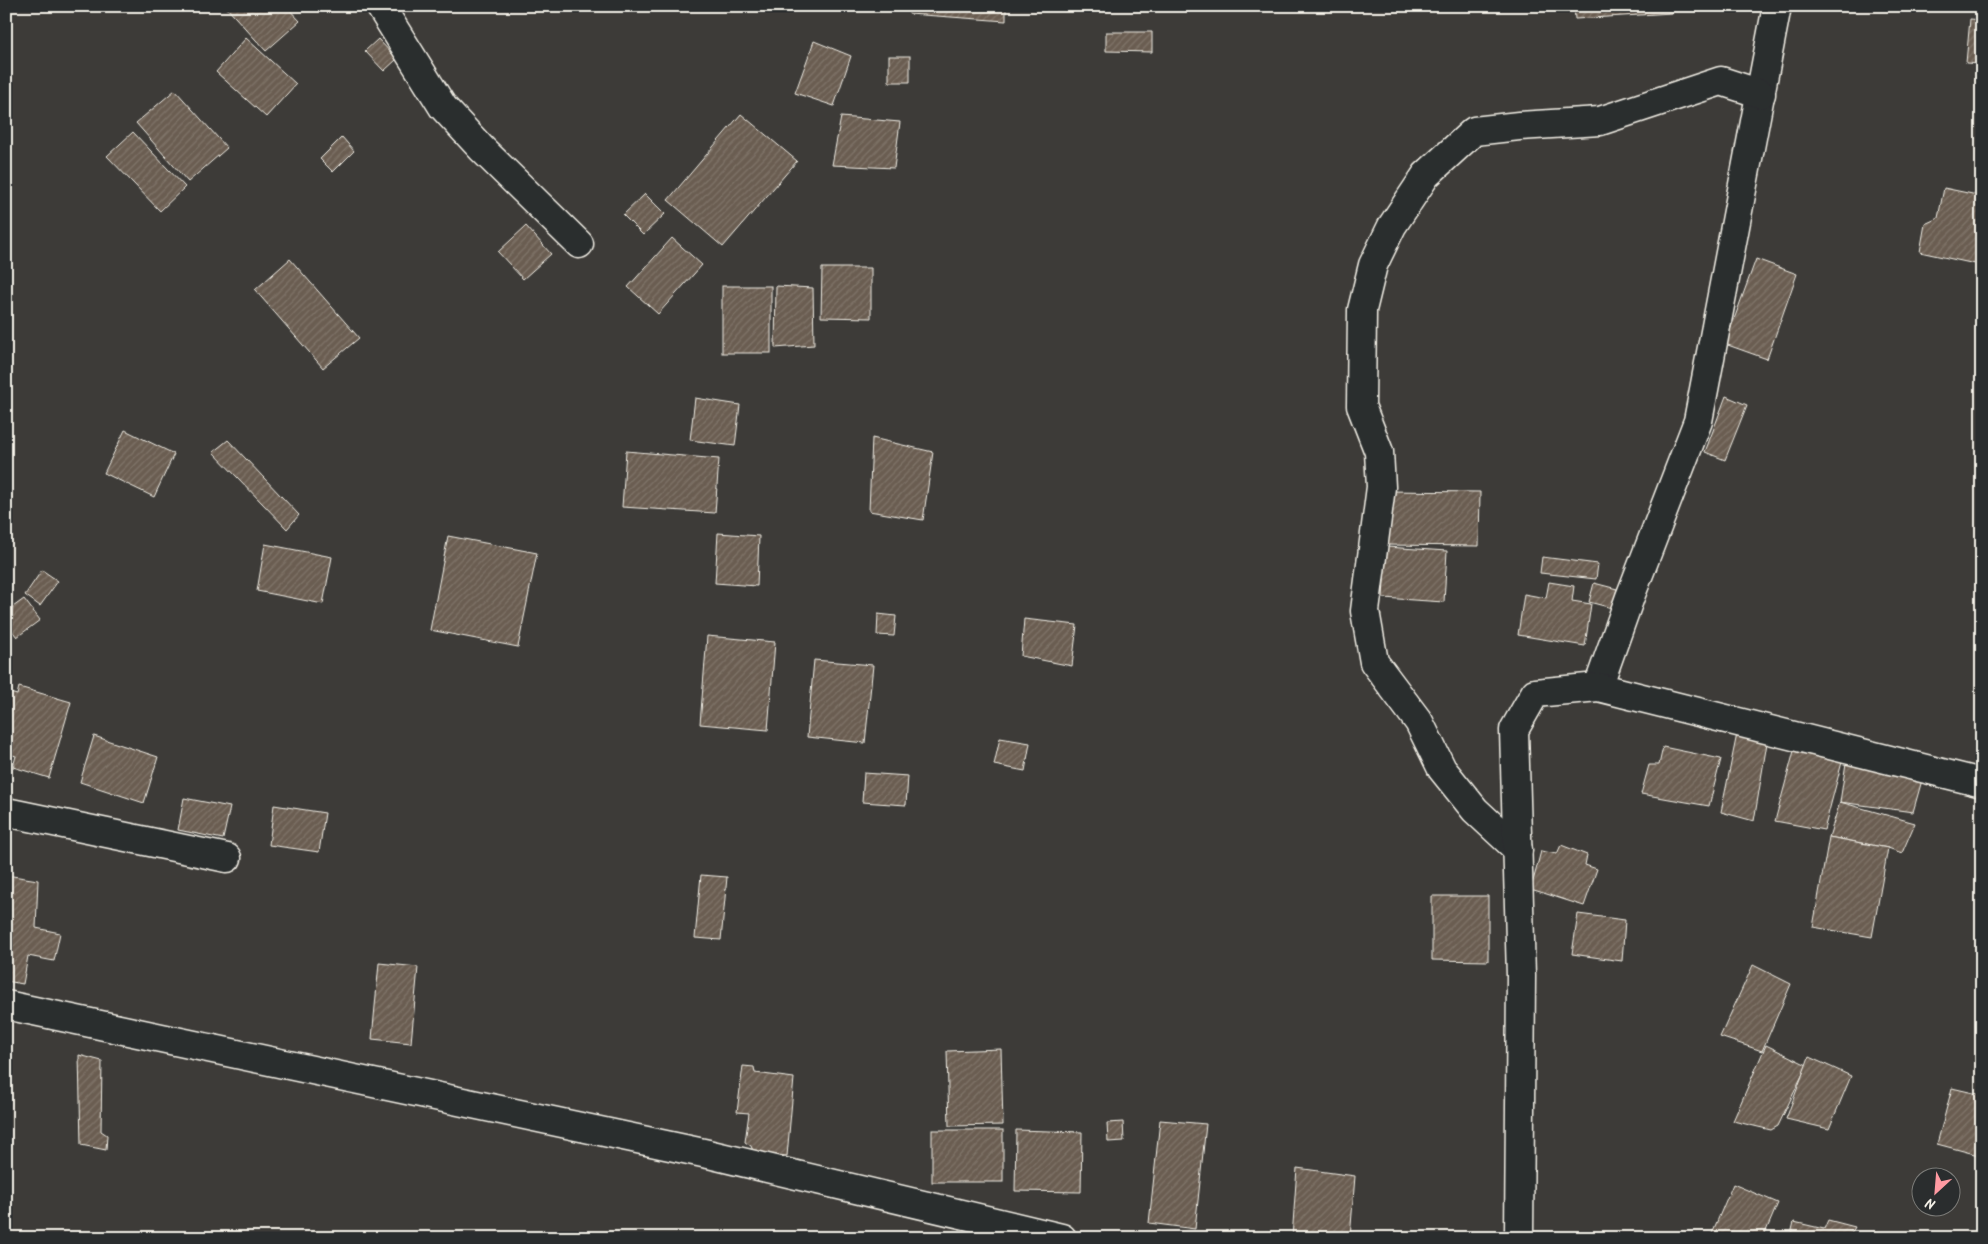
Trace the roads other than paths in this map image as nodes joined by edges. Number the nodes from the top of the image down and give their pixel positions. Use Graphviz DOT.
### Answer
graph roads {
  1 [pos="380,6"];
  2 [pos="1778,6"];
  3 [pos="1761,94"];
  4 [pos="579,244"];
  5 [pos="1598,687"];
  6 [pos="1982,783"];
  7 [pos="6,812"];
  8 [pos="1518,850"];
  9 [pos="227,858"];
  10 [pos="6,1006"];
  11 [pos="1062,1238"];
  12 [pos="1519,1238"];
  1 -- 4 [label="street"];
  2 -- 3 [label="street"];
  3 -- 5 [label="street"];
  3 -- 8 [label="street"];
  5 -- 6 [label="street"];
  5 -- 8 [label="street"];
  7 -- 9 [label="street"];
  8 -- 12 [label="street"];
  10 -- 11 [label="street"];
}
